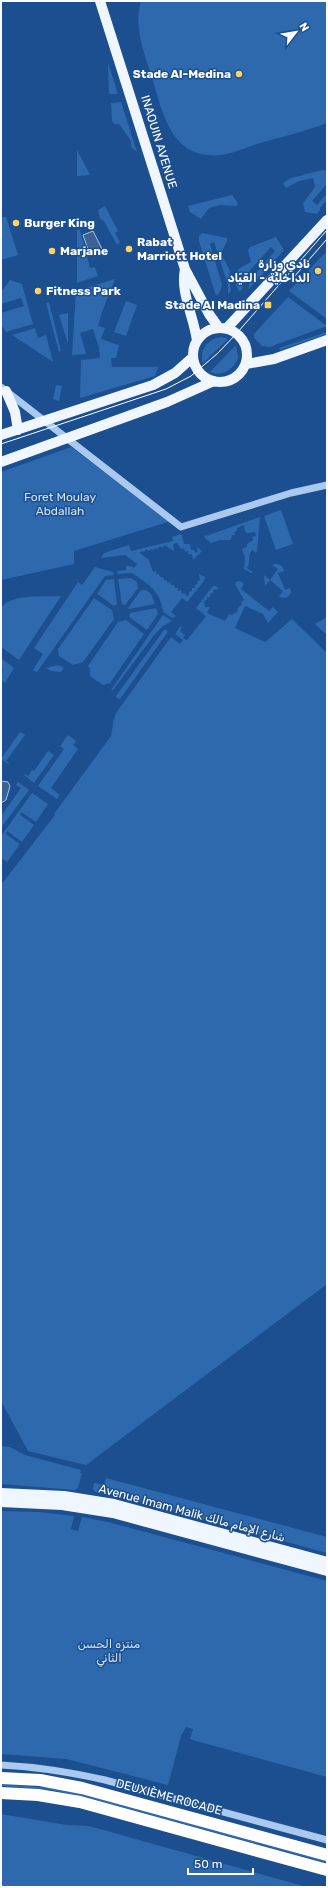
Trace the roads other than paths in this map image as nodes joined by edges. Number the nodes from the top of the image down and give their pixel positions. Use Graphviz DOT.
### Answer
graph roads {
  1 [pos="100,1"];
  2 [pos="327,220"];
  3 [pos="185,269"];
  4 [pos="223,328"];
  5 [pos="197,340"];
  6 [pos="327,340"];
  7 [pos="193,357"];
  8 [pos="246,364"];
  9 [pos="214,381"];
  10 [pos="4,389"];
  11 [pos="44,420"];
  12 [pos="18,430"];
  13 [pos="1,435"];
  14 [pos="67,438"];
  15 [pos="1,462"];
  16 [pos="327,485"];
  17 [pos="1,1493"];
  18 [pos="1,1502"];
  19 [pos="327,1562"];
  20 [pos="327,1571"];
  21 [pos="1,1765"];
  22 [pos="1,1778"];
  23 [pos="1,1793"];
  24 [pos="327,1840"];
  25 [pos="327,1855"];
  26 [pos="327,1870"];
  1 -- 3 [label="main road, INAOUIN AVENUE"];
  2 -- 4 [label="main road"];
  3 -- 4 [label="main road, INAOUIN AVENUE"];
  3 -- 5 [label="main road, INAOUIN AVENUE"];
  4 -- 5 [label="main road"];
  4 -- 8 [label="main road"];
  5 -- 7 [label="main road"];
  6 -- 8 [label="main road"];
  7 -- 9 [label="main road"];
  7 -- 11 [label="main road"];
  8 -- 9 [label="main road"];
  9 -- 14 [label="main road"];
  10 -- 11 [label="street"];
  10 -- 12 [label="main road"];
  11 -- 12 [label="main road"];
  11 -- 14 [label="street"];
  12 -- 13 [label="main road"];
  14 -- 15 [label="main road"];
  14 -- 16 [label="street"];
  17 -- 19 [label="main road, Avenue Imam Malik شارع الإمام مالك"];
  18 -- 20 [label="main road, Avenue Imam Malik شارع الإمام مالك"];
  21 -- 24 [label="street"];
  22 -- 25 [label="highway, DEUXIÈME ROCADE"];
  23 -- 26 [label="highway"];
}
